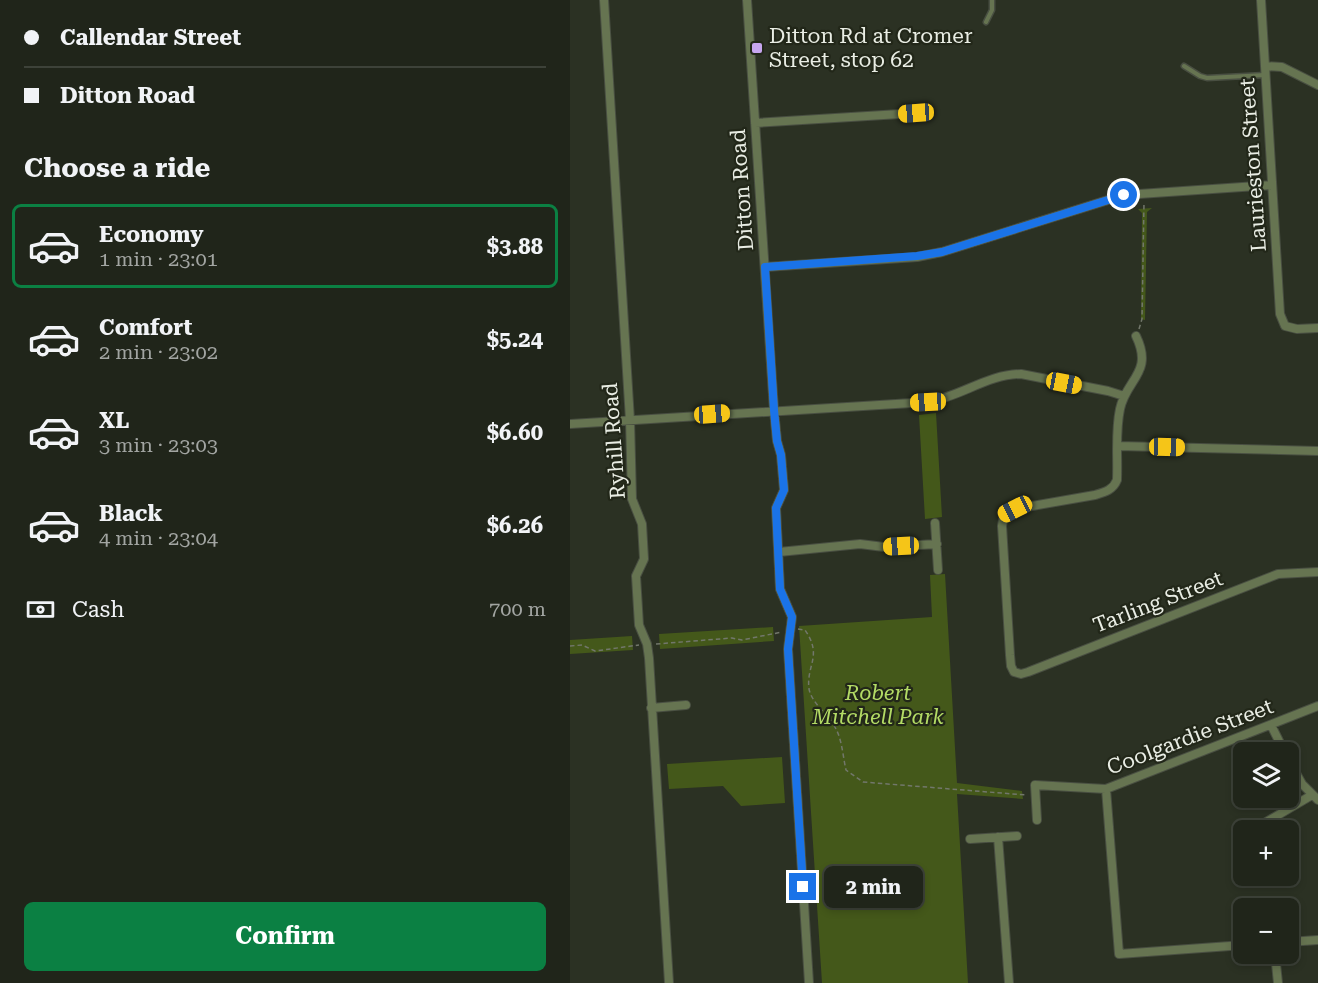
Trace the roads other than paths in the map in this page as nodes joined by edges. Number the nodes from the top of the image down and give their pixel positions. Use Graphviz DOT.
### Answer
graph roads {
  1 [pos="604,0"];
  2 [pos="747,0"];
  3 [pos="992,0"];
  4 [pos="1261,0"];
  5 [pos="986,22"];
  6 [pos="1184,66"];
  7 [pos="1265,66"];
  8 [pos="1265,75"];
  9 [pos="1318,85"];
  10 [pos="916,113"];
  11 [pos="755,123"];
  12 [pos="1272,185"];
  13 [pos="765,267"];
  14 [pos="1318,327"];
  15 [pos="1137,336"];
  16 [pos="1124,396"];
  17 [pos="774,410"];
  18 [pos="630,420"];
  19 [pos="570,424"];
  20 [pos="1118,446"];
  21 [pos="1318,451"];
  22 [pos="935,523"];
  23 [pos="937,544"];
  24 [pos="778,552"];
  25 [pos="938,570"];
  26 [pos="1318,572"];
  27 [pos="686,705"];
  28 [pos="1318,706"];
  29 [pos="651,708"];
  30 [pos="1271,725"];
  31 [pos="1280,742"];
  32 [pos="1299,779"];
  33 [pos="1106,789"];
  34 [pos="1315,797"];
  35 [pos="1037,820"];
  36 [pos="1272,820"];
  37 [pos="1017,836"];
  38 [pos="998,837"];
  39 [pos="970,839"];
  40 [pos="1318,940"];
  41 [pos="1299,941"];
  42 [pos="1233,946"];
  43 [pos="1276,964"];
  44 [pos="669,983"];
  45 [pos="809,983"];
  46 [pos="1009,983"];
  47 [pos="1278,983"];
  1 -- 18 [label="street, Ryhill Road"];
  2 -- 11 [label="street, Ditton Road"];
  3 -- 5 [label="lane"];
  4 -- 7 [label="street, Laurieston Street"];
  6 -- 8 [label="lane"];
  7 -- 8 [label="street, Laurieston Street"];
  7 -- 9 [label="street"];
  8 -- 12 [label="street, Laurieston Street"];
  10 -- 11 [label="street"];
  11 -- 13 [label="street, Ditton Road"];
  12 -- 13 [label="street"];
  12 -- 14 [label="street, Laurieston Street"];
  13 -- 17 [label="street, Ditton Road"];
  15 -- 16 [label="street"];
  16 -- 17 [label="street"];
  16 -- 20 [label="street"];
  17 -- 18 [label="street"];
  17 -- 24 [label="street, Ditton Road"];
  18 -- 19 [label="street"];
  18 -- 29 [label="street, Ryhill Road"];
  20 -- 21 [label="street"];
  20 -- 26 [label="street, Tarling Street"];
  22 -- 23 [label="street"];
  23 -- 24 [label="street"];
  23 -- 25 [label="street"];
  24 -- 45 [label="street, Ditton Road"];
  27 -- 29 [label="street"];
  28 -- 30 [label="street, Coolgardie Street"];
  29 -- 44 [label="street, Ryhill Road"];
  30 -- 31 [label="street"];
  30 -- 33 [label="street, Coolgardie Street"];
  32 -- 34 [label="street"];
  33 -- 35 [label="street, Coolgardie Street"];
  33 -- 42 [label="street"];
  34 -- 36 [label="street"];
  37 -- 38 [label="street"];
  38 -- 39 [label="street"];
  38 -- 46 [label="street"];
  40 -- 41 [label="street"];
  43 -- 47 [label="street"];
}
